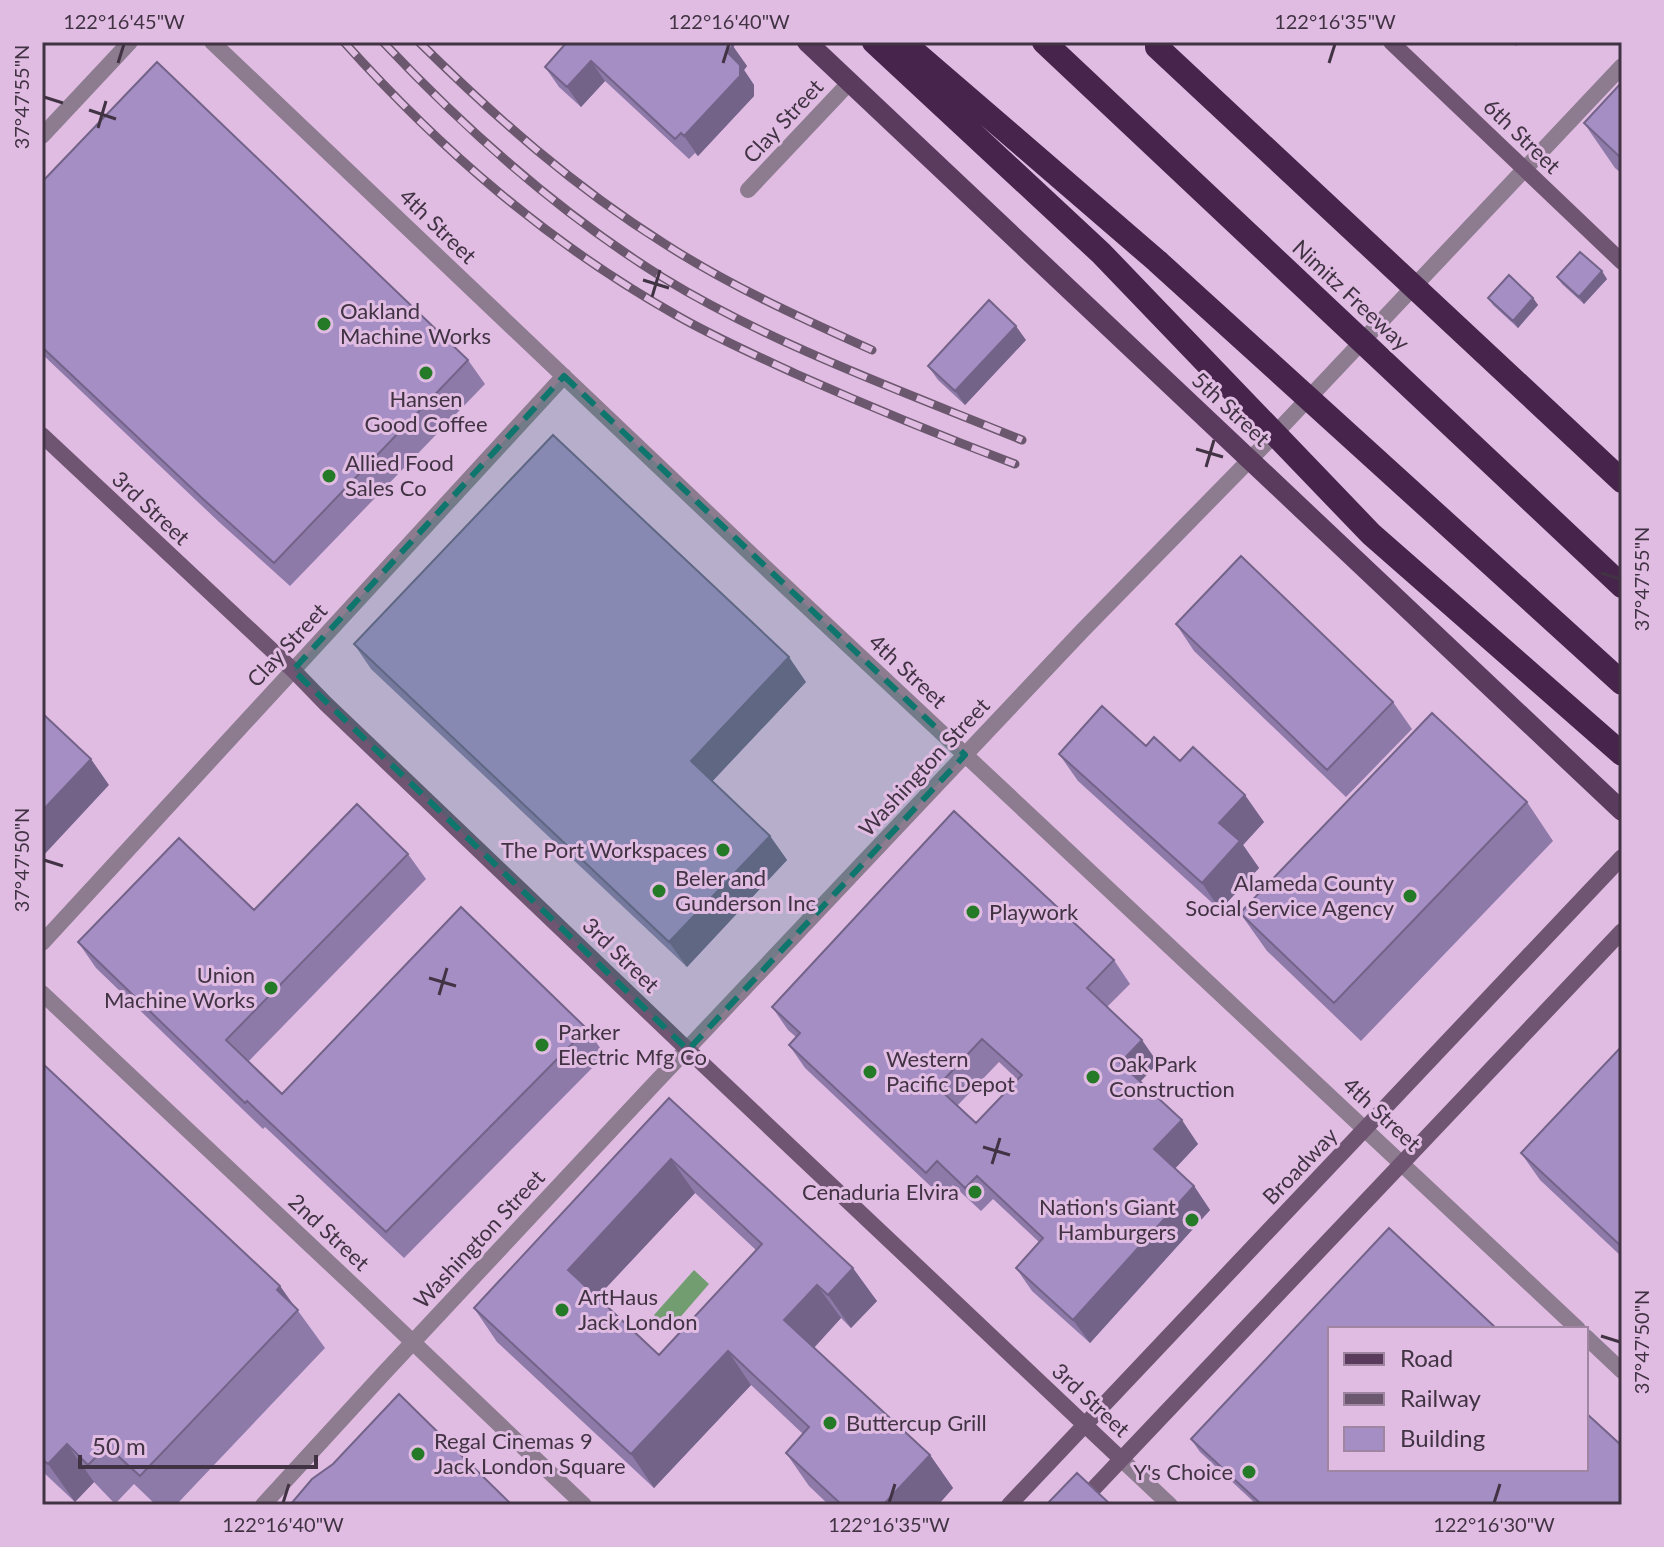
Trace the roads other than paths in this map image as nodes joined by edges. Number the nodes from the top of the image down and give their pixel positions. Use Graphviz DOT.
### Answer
graph roads {
  1 [pos="130,42"];
  2 [pos="212,42"];
  3 [pos="807,42"];
  4 [pos="874,42"];
  5 [pos="903,42"];
  6 [pos="1044,42"];
  7 [pos="1391,42"];
  8 [pos="1157,47"];
  9 [pos="1622,66"];
  10 [pos="850,82"];
  11 [pos="42,136"];
  12 [pos="1525,169"];
  13 [pos="748,190"];
  14 [pos="1622,262"];
  15 [pos="564,376"];
  16 [pos="42,435"];
  17 [pos="1250,460"];
  18 [pos="1622,481"];
  19 [pos="1622,586"];
  20 [pos="293,670"];
  21 [pos="1622,683"];
  22 [pos="1622,754"];
  23 [pos="965,755"];
  24 [pos="1622,811"];
  25 [pos="1622,857"];
  26 [pos="1622,931"];
  27 [pos="42,943"];
  28 [pos="42,993"];
  29 [pos="688,1050"];
  30 [pos="1365,1129"];
  31 [pos="1401,1162"];
  32 [pos="1576,1327"];
  33 [pos="1588,1339"];
  34 [pos="412,1342"];
  35 [pos="1622,1371"];
  36 [pos="1085,1424"];
  37 [pos="1121,1459"];
  38 [pos="263,1505"];
  39 [pos="584,1505"];
  40 [pos="1009,1505"];
  41 [pos="1078,1505"];
  42 [pos="1170,1505"];
  1 -- 11 [label="street"];
  2 -- 15 [label="street, 4th Street"];
  3 -- 10 [label="main road, 5th Street"];
  4 -- 22 [label="highway, bridge"];
  5 -- 21 [label="highway, bridge"];
  6 -- 19 [label="highway, Nimitz Freeway, bridge"];
  7 -- 12 [label="street, 6th Street"];
  8 -- 18 [label="highway, bridge"];
  9 -- 12 [label="street, Washington Street"];
  10 -- 13 [label="street, Clay Street"];
  10 -- 17 [label="main road, 5th Street"];
  12 -- 14 [label="street, 6th Street"];
  12 -- 17 [label="street, Washington Street"];
  15 -- 20 [label="street, Clay Street"];
  15 -- 23 [label="street, 4th Street"];
  16 -- 20 [label="street, 3rd Street"];
  17 -- 23 [label="street, Washington Street"];
  17 -- 24 [label="main road, 5th Street"];
  20 -- 27 [label="street, Clay Street"];
  20 -- 29 [label="street, 3rd Street"];
  23 -- 29 [label="street, Washington Street"];
  23 -- 30 [label="street, 4th Street"];
  25 -- 30 [label="street, Broadway"];
  26 -- 31 [label="street"];
  28 -- 34 [label="street, 2nd Street"];
  29 -- 34 [label="street, Washington Street"];
  29 -- 36 [label="street, 3rd Street"];
  30 -- 31 [label="street, 4th Street"];
  30 -- 36 [label="street, Broadway"];
  31 -- 32 [label="street, 4th Street"];
  31 -- 37 [label="street"];
  33 -- 35 [label="street"];
  34 -- 38 [label="street, Washington Street"];
  34 -- 39 [label="street, 2nd Street"];
  36 -- 37 [label="street, 3rd Street"];
  36 -- 40 [label="street, Broadway"];
  37 -- 41 [label="street"];
  37 -- 42 [label="street, 3rd Street"];
}
